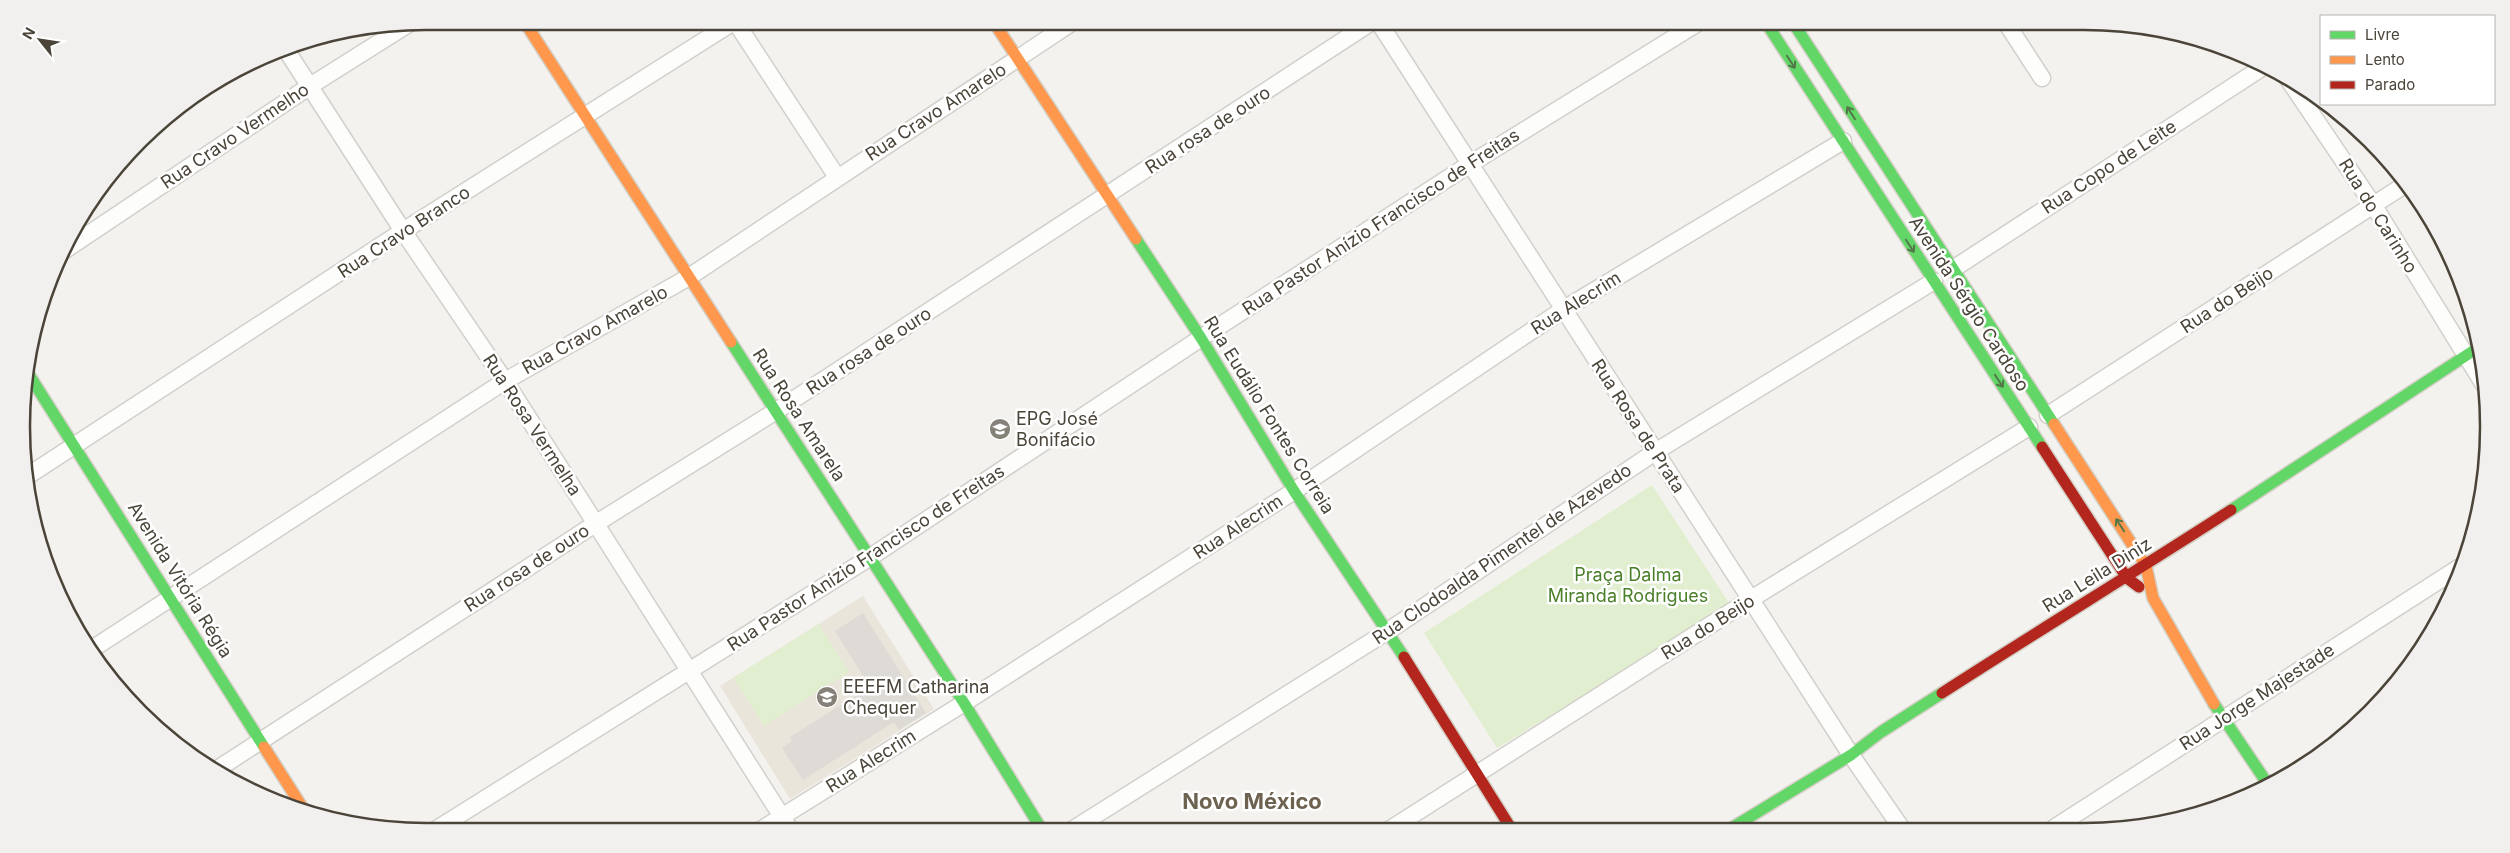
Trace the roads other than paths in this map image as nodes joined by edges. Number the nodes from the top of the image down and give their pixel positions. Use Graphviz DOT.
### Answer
graph roads {
  1 [pos="530,30"];
  2 [pos="721,30"];
  3 [pos="741,30"];
  4 [pos="999,30"];
  5 [pos="1061,30"];
  6 [pos="1359,30"];
  7 [pos="1384,30"];
  8 [pos="1686,30"];
  9 [pos="1771,30"];
  10 [pos="1798,30"];
  11 [pos="2013,30"];
  12 [pos="397,31"];
  13 [pos="289,55"];
  14 [pos="1018,59"];
  15 [pos="2258,70"];
  16 [pos="2042,78"];
  17 [pos="310,86"];
  18 [pos="2298,93"];
  19 [pos="585,118"];
  20 [pos="1862,129"];
  21 [pos="1843,141"];
  22 [pos="1470,164"];
  23 [pos="837,177"];
  24 [pos="2400,188"];
  25 [pos="1108,196"];
  26 [pos="1904,196"];
  27 [pos="2374,206"];
  28 [pos="1885,208"];
  29 [pos="403,232"];
  30 [pos="75,243"];
  31 [pos="1953,269"];
  32 [pos="689,277"];
  33 [pos="1934,281"];
  34 [pos="1564,309"];
  35 [pos="1200,338"];
  36 [pos="2473,352"];
  37 [pos="2465,357"];
  38 [pos="2477,375"];
  39 [pos="33,380"];
  40 [pos="505,381"];
  41 [pos="776,411"];
  42 [pos="2048,415"];
  43 [pos="2029,427"];
  44 [pos="75,446"];
  45 [pos="1655,452"];
  46 [pos="33,473"];
  47 [pos="1294,491"];
  48 [pos="595,524"];
  49 [pos="869,558"];
  50 [pos="2146,566"];
  51 [pos="2452,572"];
  52 [pos="2128,578"];
  53 [pos="171,598"];
  54 [pos="2153,598"];
  55 [pos="1751,600"];
  56 [pos="1388,631"];
  57 [pos="96,646"];
  58 [pos="690,671"];
  59 [pos="964,703"];
  60 [pos="2223,718"];
  61 [pos="260,741"];
  62 [pos="1851,755"];
  63 [pos="222,766"];
  64 [pos="1476,774"];
  65 [pos="2264,779"];
  66 [pos="299,802"];
  67 [pos="782,817"];
  68 [pos="446,823"];
  69 [pos="772,823"];
  70 [pos="786,823"];
  71 [pos="1038,823"];
  72 [pos="1083,823"];
  73 [pos="1400,823"];
  74 [pos="1508,823"];
  75 [pos="1740,823"];
  76 [pos="1898,823"];
  77 [pos="2062,823"];
  1 -- 19 [label="street, Rua Rosa Amarela"];
  2 -- 19 [label="street, Rua Cravo Branco"];
  3 -- 23 [label="street"];
  4 -- 14 [label="street, Rua Eudálio Fontes Correia"];
  5 -- 14 [label="street, Rua Cravo Amarelo"];
  6 -- 25 [label="street, Rua rosa de ouro"];
  7 -- 22 [label="street, Rua Rosa de Prata"];
  8 -- 22 [label="street, Rua Pastor Anízio Francisco de Freitas"];
  9 -- 21 [label="street, Avenida Sérgio Cardoso, one-way"];
  20 -- 10 [label="street, Avenida Sérgio Cardoso, one-way"];
  11 -- 16 [label="street"];
  12 -- 17 [label="street, Rua Cravo Vermelho"];
  13 -- 17 [label="street, Rua Rosa Vermelha"];
  14 -- 23 [label="street, Rua Cravo Amarelo"];
  14 -- 25 [label="street, Rua Eudálio Fontes Correia"];
  15 -- 31 [label="street, Rua Copo de Leite"];
  17 -- 29 [label="street, Rua Rosa Vermelha"];
  17 -- 30 [label="street, Rua Cravo Vermelho"];
  18 -- 27 [label="street, Rua do Carinho"];
  19 -- 29 [label="street, Rua Cravo Branco"];
  19 -- 32 [label="street, Rua Rosa Amarela"];
  20 -- 21 [label="street"];
  20 -- 26 [label="street, Avenida Sérgio Cardoso"];
  21 -- 28 [label="street, Avenida Sérgio Cardoso"];
  21 -- 34 [label="street, Rua Alecrim"];
  22 -- 34 [label="street, Rua Rosa de Prata"];
  22 -- 35 [label="street, Rua Pastor Anízio Francisco de Freitas"];
  23 -- 32 [label="street, Rua Cravo Amarelo"];
  24 -- 27 [label="street, Rua do Beijo"];
  25 -- 35 [label="street, Rua Eudálio Fontes Correia"];
  25 -- 41 [label="street, Rua rosa de ouro"];
  26 -- 28 [label="street"];
  26 -- 31 [label="street, Avenida Sérgio Cardoso"];
  27 -- 37 [label="street, Rua do Carinho"];
  27 -- 42 [label="street, Rua do Beijo"];
  28 -- 33 [label="street, Avenida Sérgio Cardoso, one-way"];
  29 -- 40 [label="street, Rua Rosa Vermelha"];
  29 -- 44 [label="street, Rua Cravo Branco"];
  31 -- 33 [label="street"];
  31 -- 42 [label="street, Avenida Sérgio Cardoso"];
  32 -- 40 [label="street, Rua Cravo Amarelo"];
  32 -- 41 [label="street, Rua Rosa Amarela"];
  33 -- 43 [label="street, Avenida Sérgio Cardoso, one-way"];
  33 -- 45 [label="street, Rua Clodoalda Pimentel de Azevedo"];
  34 -- 45 [label="street, Rua Rosa de Prata"];
  34 -- 47 [label="street, Rua Alecrim"];
  35 -- 47 [label="street, Rua Eudálio Fontes Correia"];
  35 -- 49 [label="street, Rua Pastor Anízio Francisco de Freitas"];
  36 -- 37 [label="street, Rua Leila Diniz"];
  37 -- 38 [label="street, Rua do Carinho"];
  37 -- 50 [label="street, Rua Leila Diniz"];
  39 -- 44 [label="street, Avenida Vitória Régia"];
  40 -- 48 [label="street, Rua Rosa Vermelha"];
  40 -- 53 [label="street, Rua Cravo Amarelo"];
  41 -- 48 [label="street, Rua rosa de ouro"];
  41 -- 49 [label="street, Rua Rosa Amarela"];
  42 -- 43 [label="street"];
  50 -- 42 [label="street, Avenida Sérgio Cardoso, one-way"];
  43 -- 52 [label="street, Avenida Sérgio Cardoso"];
  43 -- 55 [label="street, Rua do Beijo"];
  44 -- 46 [label="street, Rua Cravo Branco"];
  44 -- 53 [label="street, Avenida Vitória Régia"];
  45 -- 55 [label="street, Rua Rosa de Prata"];
  45 -- 56 [label="street, Rua Clodoalda Pimentel de Azevedo"];
  47 -- 56 [label="street, Rua Eudálio Fontes Correia"];
  47 -- 59 [label="street, Rua Alecrim"];
  48 -- 58 [label="street, Rua Rosa Vermelha"];
  48 -- 61 [label="street, Rua rosa de ouro"];
  49 -- 58 [label="street, Rua Pastor Anízio Francisco de Freitas"];
  49 -- 59 [label="street, Rua Rosa Amarela"];
  50 -- 52 [label="street, Rua Leila Diniz"];
  50 -- 54 [label="street, Avenida Sérgio Cardoso"];
  51 -- 60 [label="street, Rua Jorge Majestade"];
  52 -- 54 [label="street, Avenida Sérgio Cardoso"];
  52 -- 62 [label="street, Rua Leila Diniz"];
  53 -- 57 [label="street, Rua Cravo Amarelo"];
  53 -- 61 [label="street, Avenida Vitória Régia"];
  54 -- 60 [label="street, Avenida Sérgio Cardoso"];
  55 -- 62 [label="street, Rua Rosa de Prata"];
  55 -- 64 [label="street, Rua do Beijo"];
  56 -- 64 [label="street, Rua Eudálio Fontes Correia"];
  56 -- 72 [label="street, Rua Clodoalda Pimentel de Azevedo"];
  58 -- 67 [label="street, Rua Rosa Vermelha"];
  58 -- 68 [label="street, Rua Pastor Anízio Francisco de Freitas"];
  59 -- 67 [label="street, Rua Alecrim"];
  59 -- 71 [label="street, Rua Rosa Amarela"];
  60 -- 65 [label="street, Avenida Sérgio Cardoso"];
  60 -- 77 [label="street, Rua Jorge Majestade"];
  61 -- 63 [label="street, Rua rosa de ouro"];
  61 -- 66 [label="street, Avenida Vitória Régia"];
  62 -- 75 [label="street, Rua Leila Diniz"];
  62 -- 76 [label="street, Rua Rosa de Prata"];
  64 -- 73 [label="street, Rua do Beijo"];
  64 -- 74 [label="street, Rua Eudálio Fontes Correia"];
  67 -- 69 [label="street, Rua Alecrim"];
  67 -- 70 [label="street, Rua Rosa Vermelha"];
}
